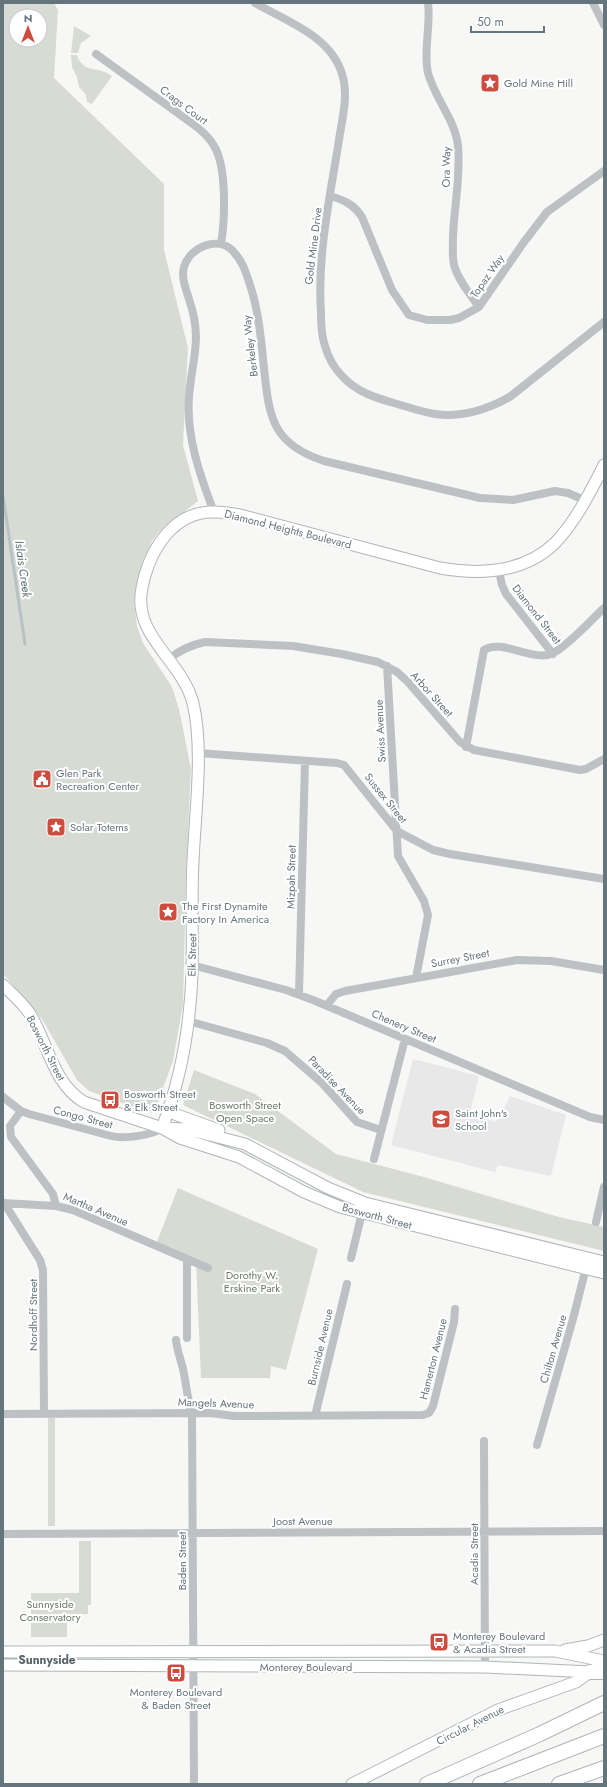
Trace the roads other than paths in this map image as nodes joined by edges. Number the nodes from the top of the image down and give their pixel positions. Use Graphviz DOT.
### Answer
graph roads {
  1 [pos="254,3"];
  2 [pos="428,3"];
  3 [pos="593,3"];
  4 [pos="604,25"];
  5 [pos="96,54"];
  6 [pos="604,171"];
  7 [pos="330,196"];
  8 [pos="221,244"];
  9 [pos="479,307"];
  10 [pos="604,322"];
  11 [pos="604,465"];
  12 [pos="584,500"];
  13 [pos="214,512"];
  14 [pos="499,571"];
  15 [pos="604,608"];
  16 [pos="553,654"];
  17 [pos="169,659"];
  18 [pos="387,666"];
  19 [pos="466,747"];
  20 [pos="198,754"];
  21 [pos="604,759"];
  22 [pos="304,761"];
  23 [pos="397,831"];
  24 [pos="604,879"];
  25 [pos="192,965"];
  26 [pos="604,970"];
  27 [pos="416,978"];
  28 [pos="3,985"];
  29 [pos="299,994"];
  30 [pos="327,1005"];
  31 [pos="188,1021"];
  32 [pos="405,1039"];
  33 [pos="3,1097"];
  34 [pos="21,1111"];
  35 [pos="168,1111"];
  36 [pos="604,1120"];
  37 [pos="162,1128"];
  38 [pos="382,1130"];
  39 [pos="245,1144"];
  40 [pos="374,1159"];
  41 [pos="604,1187"];
  42 [pos="4,1203"];
  43 [pos="56,1206"];
  44 [pos="362,1213"];
  45 [pos="596,1222"];
  46 [pos="351,1258"];
  47 [pos="187,1259"];
  48 [pos="604,1262"];
  49 [pos="587,1263"];
  50 [pos="208,1268"];
  51 [pos="604,1273"];
  52 [pos="347,1284"];
  53 [pos="455,1309"];
  54 [pos="187,1338"];
  55 [pos="176,1340"];
  56 [pos="192,1413"];
  57 [pos="428,1413"];
  58 [pos="3,1414"];
  59 [pos="44,1414"];
  60 [pos="315,1416"];
  61 [pos="484,1441"];
  62 [pos="537,1446"];
  63 [pos="484,1531"];
  64 [pos="604,1531"];
  65 [pos="193,1533"];
  66 [pos="3,1534"];
  67 [pos="604,1640"];
  68 [pos="485,1651"];
  69 [pos="554,1651"];
  70 [pos="3,1652"];
  71 [pos="193,1652"];
  72 [pos="604,1661"];
  73 [pos="3,1665"];
  74 [pos="193,1667"];
  75 [pos="485,1667"];
  76 [pos="544,1670"];
  77 [pos="597,1672"];
  78 [pos="543,1693"];
  79 [pos="604,1703"];
  80 [pos="604,1736"];
  81 [pos="604,1768"];
  82 [pos="194,1784"];
  83 [pos="352,1784"];
  84 [pos="427,1784"];
  85 [pos="480,1784"];
  86 [pos="559,1784"];
  1 -- 7 [label="street, Gold Mine Drive"];
  2 -- 9 [label="street, Ora Way"];
  3 -- 4 [label="street"];
  5 -- 8 [label="street, Crags Court"];
  6 -- 9 [label="street, Topaz Way"];
  7 -- 9 [label="street, Topaz Way"];
  7 -- 10 [label="street, Gold Mine Drive"];
  8 -- 12 [label="street, Berkeley Way"];
  8 -- 13 [label="street"];
  11 -- 12 [label="main road, Diamond Heights Boulevard"];
  12 -- 14 [label="main road, Diamond Heights Boulevard"];
  13 -- 14 [label="main road, Diamond Heights Boulevard"];
  13 -- 17 [label="main road, Diamond Heights Boulevard"];
  14 -- 16 [label="street, Diamond Street"];
  15 -- 16 [label="street, Diamond Street"];
  16 -- 19 [label="street"];
  17 -- 18 [label="street, Arbor Street"];
  17 -- 20 [label="main road, Diamond Heights Boulevard"];
  18 -- 19 [label="street, Arbor Street"];
  18 -- 23 [label="street, Swiss Avenue"];
  19 -- 21 [label="street"];
  20 -- 22 [label="street, Sussex Street"];
  20 -- 25 [label="main road, Elk Street"];
  22 -- 23 [label="street, Sussex Street"];
  22 -- 29 [label="street, Mizpah Street"];
  23 -- 24 [label="street, Sussex Street"];
  23 -- 27 [label="street, Swiss Avenue"];
  25 -- 29 [label="street, Chenery Street"];
  25 -- 31 [label="main road, Elk Street"];
  26 -- 27 [label="street, Surrey Street"];
  27 -- 30 [label="street, Surrey Street"];
  28 -- 37 [label="main road, Bosworth Street"];
  29 -- 30 [label="street, Chenery Street"];
  30 -- 32 [label="street, Chenery Street"];
  31 -- 35 [label="main road, Elk Street"];
  31 -- 38 [label="street, Paradise Avenue"];
  32 -- 36 [label="street, Chenery Street"];
  32 -- 38 [label="street"];
  33 -- 34 [label="street, Congo Street"];
  34 -- 37 [label="street, Congo Street"];
  34 -- 43 [label="street, Martha Avenue"];
  35 -- 37 [label="main road, Elk Street"];
  35 -- 39 [label="main road"];
  37 -- 39 [label="main road, Bosworth Street"];
  37 -- 44 [label="main road, Bosworth Street"];
  38 -- 40 [label="street"];
  39 -- 49 [label="main road, Bosworth Street"];
  41 -- 45 [label="street"];
  42 -- 43 [label="street"];
  42 -- 59 [label="street, Nordhoff Street"];
  43 -- 47 [label="street, Martha Avenue"];
  44 -- 46 [label="street"];
  44 -- 49 [label="main road, Bosworth Street"];
  47 -- 50 [label="street, Martha Avenue"];
  47 -- 54 [label="street"];
  48 -- 49 [label="main road, Bosworth Street"];
  49 -- 51 [label="main road, Bosworth Street"];
  49 -- 62 [label="street, Chilton Avenue"];
  52 -- 60 [label="street, Burnside Avenue"];
  53 -- 57 [label="street, Hamerton Avenue"];
  55 -- 56 [label="street, Baden Street"];
  56 -- 59 [label="street, Mangels Avenue"];
  56 -- 60 [label="street, Mangels Avenue"];
  56 -- 65 [label="street, Baden Street"];
  57 -- 60 [label="street, Mangels Avenue"];
  58 -- 59 [label="street, Mangels Avenue"];
  61 -- 63 [label="street, Acadia Street"];
  63 -- 64 [label="street, Joost Avenue"];
  63 -- 65 [label="street, Joost Avenue"];
  63 -- 68 [label="street, Acadia Street"];
  65 -- 66 [label="street, Joost Avenue"];
  65 -- 71 [label="street, Baden Street"];
  67 -- 69 [label="main road"];
  68 -- 69 [label="main road, Monterey Boulevard"];
  68 -- 71 [label="main road, Monterey Boulevard"];
  68 -- 75 [label="street, Acadia Street"];
  69 -- 72 [label="main road, Monterey Boulevard"];
  70 -- 71 [label="main road, Monterey Boulevard"];
  71 -- 74 [label="street, Baden Street"];
  72 -- 77 [label="main road, Monterey Boulevard"];
  73 -- 74 [label="main road, Monterey Boulevard"];
  74 -- 75 [label="main road, Monterey Boulevard"];
  74 -- 82 [label="street, Baden Street"];
  75 -- 76 [label="main road, Monterey Boulevard"];
  76 -- 77 [label="main road, Monterey Boulevard"];
  76 -- 78 [label="main road"];
  77 -- 78 [label="main road, Circular Avenue"];
  78 -- 83 [label="main road, Circular Avenue"];
  79 -- 84 [label="highway"];
  80 -- 85 [label="highway"];
  81 -- 86 [label="highway"];
}
